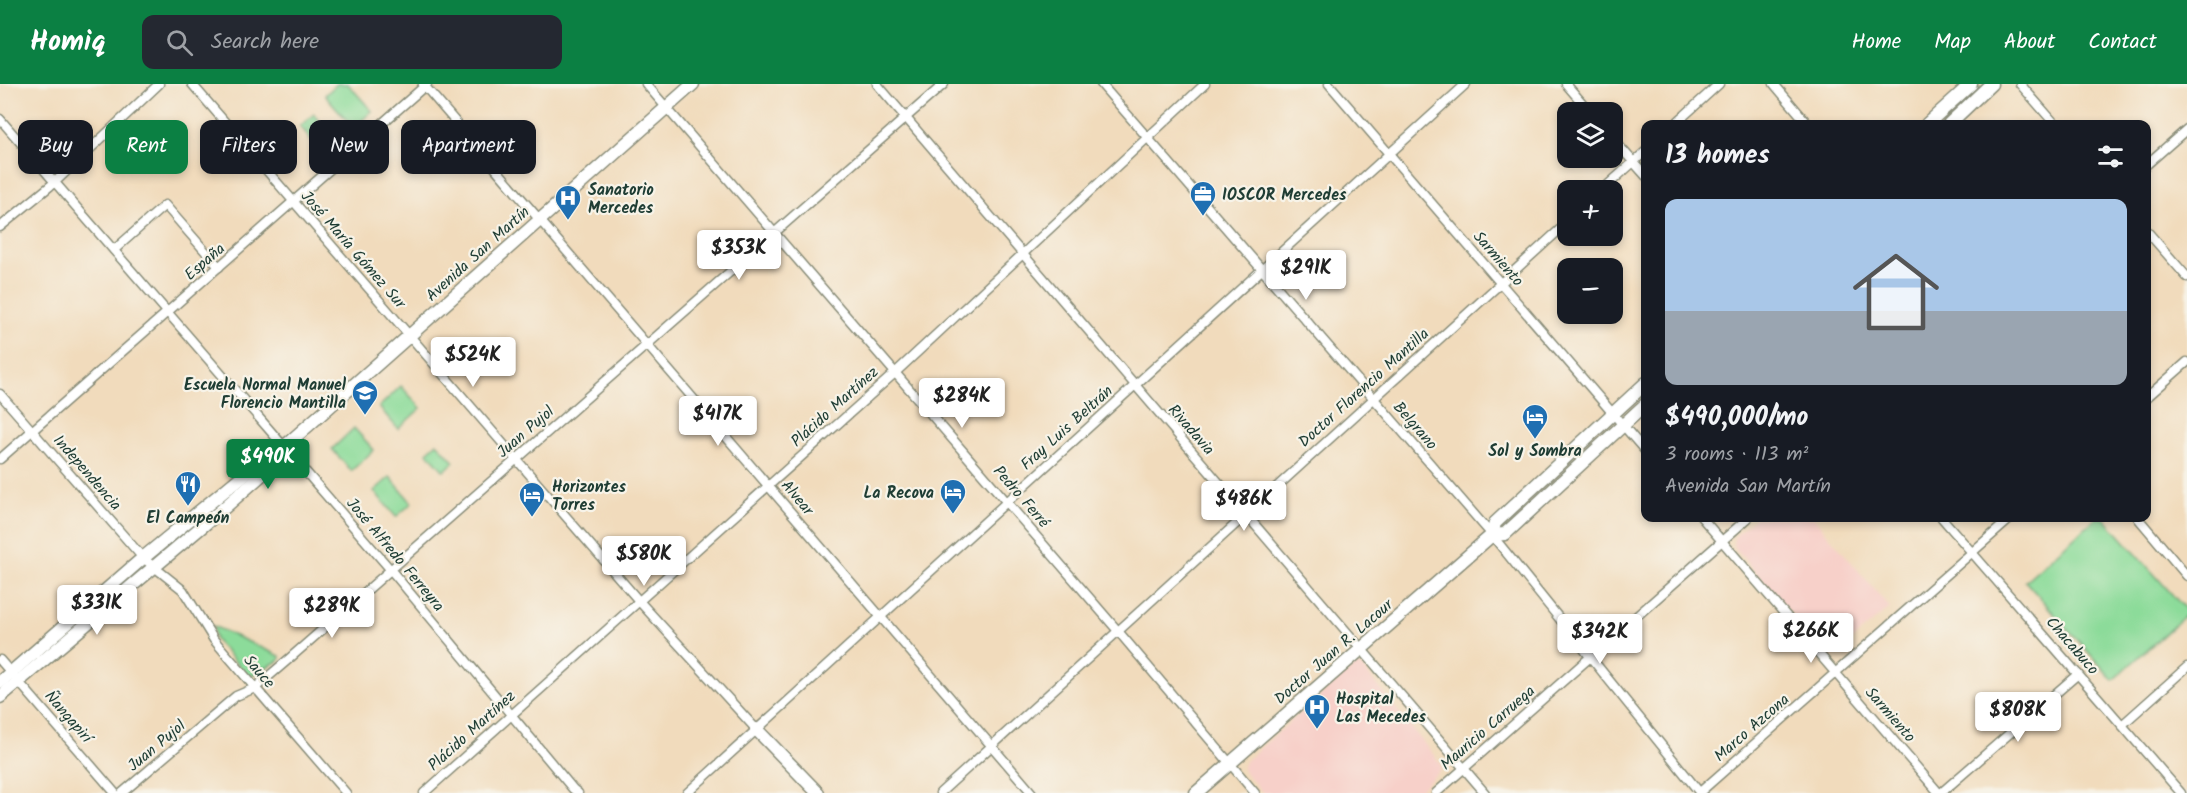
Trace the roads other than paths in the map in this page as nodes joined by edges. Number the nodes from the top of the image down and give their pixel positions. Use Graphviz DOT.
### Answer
graph roads {
  1 [pos="159,84"];
  2 [pos="192,84"];
  3 [pos="646,84"];
  4 [pos="693,84"];
  5 [pos="877,84"];
  6 [pos="944,84"];
  7 [pos="1101,84"];
  8 [pos="1205,84"];
  9 [pos="1329,84"];
  10 [pos="1466,84"];
  11 [pos="1566,84"];
  12 [pos="1719,84"];
  13 [pos="1774,84"];
  14 [pos="1971,84"];
  15 [pos="1991,84"];
  16 [pos="2020,84"];
  17 [pos="425,85"];
  18 [pos="1581,102"];
  19 [pos="666,107"];
  20 [pos="906,117"];
  21 [pos="0,119"];
  22 [pos="1679,120"];
  23 [pos="1805,120"];
  24 [pos="1931,120"];
  25 [pos="1953,120"];
  26 [pos="2052,120"];
  27 [pos="2187,129"];
  28 [pos="1147,136"];
  29 [pos="1623,151"];
  30 [pos="1389,154"];
  31 [pos="1641,155"];
  32 [pos="2151,161"];
  33 [pos="1633,162"];
  34 [pos="1641,171"];
  35 [pos="1613,180"];
  36 [pos="55,182"];
  37 [pos="294,202"];
  38 [pos="540,220"];
  39 [pos="0,227"];
  40 [pos="774,232"];
  41 [pos="1557,232"];
  42 [pos="2151,236"];
  43 [pos="114,250"];
  44 [pos="1022,254"];
  45 [pos="219,267"];
  46 [pos="1262,269"];
  47 [pos="2187,277"];
  48 [pos="1500,283"];
  49 [pos="168,312"];
  50 [pos="410,335"];
  51 [pos="647,345"];
  52 [pos="2187,362"];
  53 [pos="896,372"];
  54 [pos="1135,385"];
  55 [pos="1641,389"];
  56 [pos="0,394"];
  57 [pos="2151,394"];
  58 [pos="1374,398"];
  59 [pos="1641,408"];
  60 [pos="1613,414"];
  61 [pos="1622,425"];
  62 [pos="33,432"];
  63 [pos="1641,446"];
  64 [pos="284,447"];
  65 [pos="517,458"];
  66 [pos="0,459"];
  67 [pos="769,485"];
  68 [pos="1007,502"];
  69 [pos="1246,515"];
  70 [pos="1706,522"];
  71 [pos="1743,522"];
  72 [pos="1946,522"];
  73 [pos="2006,522"];
  74 [pos="2141,522"];
  75 [pos="1492,535"];
  76 [pos="1722,540"];
  77 [pos="1972,552"];
  78 [pos="143,558"];
  79 [pos="154,568"];
  80 [pos="390,569"];
  81 [pos="2186,574"];
  82 [pos="639,601"];
  83 [pos="880,617"];
  84 [pos="1118,631"];
  85 [pos="1361,649"];
  86 [pos="1589,658"];
  87 [pos="0,660"];
  88 [pos="2187,667"];
  89 [pos="1836,673"];
  90 [pos="2078,674"];
  91 [pos="15,677"];
  92 [pos="0,682"];
  93 [pos="255,688"];
  94 [pos="0,697"];
  95 [pos="510,715"];
  96 [pos="2122,725"];
  97 [pos="756,729"];
  98 [pos="992,746"];
  99 [pos="1229,763"];
  100 [pos="1464,768"];
  101 [pos="115,793"];
  102 [pos="122,793"];
  103 [pos="346,793"];
  104 [pos="424,793"];
  105 [pos="578,793"];
  106 [pos="687,793"];
  107 [pos="818,793"];
  108 [pos="940,793"];
  109 [pos="1032,793"];
  110 [pos="1196,793"];
  111 [pos="1255,793"];
  112 [pos="1436,793"];
  113 [pos="1485,793"];
  114 [pos="1700,793"];
  115 [pos="1940,793"];
  116 [pos="2181,793"];
  1 -- 36 [label="street"];
  2 -- 37 [label="street, José María Gómez Sur"];
  3 -- 19 [label="street, Pedro Ferré"];
  4 -- 19 [label="street, Avenida San Martín"];
  5 -- 20 [label="street, Rivadavia"];
  6 -- 20 [label="street, Juan Pujol"];
  7 -- 28 [label="street, Belgrano"];
  8 -- 28 [label="street, Plácido Martínez"];
  9 -- 30 [label="street, Sarmiento"];
  10 -- 30 [label="street, Fray Luis Beltrán"];
  11 -- 18 [label="street"];
  12 -- 22 [label="street"];
  13 -- 23 [label="street"];
  14 -- 24 [label="street"];
  15 -- 25 [label="street"];
  16 -- 26 [label="street"];
  17 -- 37 [label="street, España"];
  17 -- 38 [label="street, Alvear"];
  19 -- 38 [label="street, Avenida San Martín"];
  19 -- 40 [label="street, Pedro Ferré"];
  20 -- 40 [label="street, Juan Pujol"];
  20 -- 44 [label="street, Rivadavia"];
  21 -- 36 [label="street, José Alfredo Ferreyra"];
  27 -- 32 [label="street"];
  28 -- 44 [label="street, Plácido Martínez"];
  28 -- 46 [label="street, Belgrano"];
  29 -- 33 [label="street"];
  30 -- 46 [label="street, Fray Luis Beltrán"];
  30 -- 48 [label="street, Sarmiento"];
  31 -- 33 [label="street"];
  33 -- 34 [label="street"];
  33 -- 35 [label="street"];
  36 -- 39 [label="street"];
  36 -- 43 [label="street, José Alfredo Ferreyra"];
  37 -- 45 [label="street, España"];
  37 -- 50 [label="street, José María Gómez Sur"];
  38 -- 50 [label="street, Avenida San Martín"];
  38 -- 51 [label="street, Alvear"];
  40 -- 51 [label="street, Juan Pujol"];
  40 -- 53 [label="street, Pedro Ferré"];
  41 -- 48 [label="street, Doctor Florencio Mantilla"];
  42 -- 47 [label="street"];
  43 -- 45 [label="street"];
  43 -- 49 [label="street, José Alfredo Ferreyra"];
  44 -- 53 [label="street, Plácido Martínez"];
  44 -- 54 [label="street, Rivadavia"];
  45 -- 49 [label="street, España"];
  46 -- 54 [label="street, Fray Luis Beltrán"];
  46 -- 58 [label="street, Belgrano"];
  48 -- 58 [label="street, Doctor Florencio Mantilla"];
  48 -- 60 [label="street, Sarmiento"];
  49 -- 62 [label="street, España"];
  49 -- 64 [label="street, José Alfredo Ferreyra"];
  50 -- 64 [label="street, Avenida San Martín"];
  50 -- 65 [label="street, José María Gómez Sur"];
  51 -- 65 [label="street, Juan Pujol"];
  51 -- 67 [label="street, Alvear"];
  52 -- 57 [label="street"];
  53 -- 67 [label="street, Plácido Martínez"];
  53 -- 68 [label="street, Pedro Ferré"];
  54 -- 68 [label="street, Fray Luis Beltrán"];
  54 -- 69 [label="street, Rivadavia"];
  55 -- 60 [label="street"];
  56 -- 62 [label="street, Independencia"];
  58 -- 69 [label="street, Doctor Florencio Mantilla"];
  58 -- 75 [label="street, Belgrano"];
  59 -- 61 [label="street"];
  60 -- 61 [label="street, Sarmiento"];
  60 -- 75 [label="street"];
  61 -- 63 [label="street, Sarmiento"];
  61 -- 75 [label="street"];
  62 -- 66 [label="street, España"];
  62 -- 78 [label="street, Independencia"];
  64 -- 78 [label="street, Avenida San Martín"];
  64 -- 79 [label="street, Avenida San Martín"];
  64 -- 80 [label="street, José Alfredo Ferreyra"];
  65 -- 80 [label="street, Juan Pujol"];
  65 -- 82 [label="street, José María Gómez Sur"];
  67 -- 82 [label="street, Plácido Martínez"];
  67 -- 83 [label="street, Alvear"];
  68 -- 83 [label="street, Fray Luis Beltrán"];
  68 -- 84 [label="street, Pedro Ferré"];
  69 -- 84 [label="street, Doctor Florencio Mantilla"];
  69 -- 85 [label="street, Rivadavia"];
  70 -- 76 [label="street, Sarmiento"];
  71 -- 76 [label="street, Mauricio Carruega"];
  72 -- 77 [label="street, Chacabuco"];
  73 -- 77 [label="street, Marco Azcona"];
  74 -- 81 [label="street"];
  75 -- 85 [label="street, Doctor Juan R. Lacour"];
  75 -- 86 [label="street, Belgrano"];
  76 -- 86 [label="street, Mauricio Carruega"];
  76 -- 89 [label="street, Sarmiento"];
  77 -- 89 [label="street, Marco Azcona"];
  77 -- 90 [label="street, Chacabuco"];
  78 -- 79 [label="street, Independencia"];
  78 -- 91 [label="street, Avenida San Martín"];
  79 -- 91 [label="street, Avenida San Martín"];
  79 -- 93 [label="street, Sauce"];
  80 -- 93 [label="street, Juan Pujol"];
  80 -- 95 [label="street, José Alfredo Ferreyra"];
  82 -- 95 [label="street, Plácido Martínez"];
  82 -- 97 [label="street, José María Gómez Sur"];
  83 -- 97 [label="street, Fray Luis Beltrán"];
  83 -- 98 [label="street, Alvear"];
  84 -- 98 [label="street, Doctor Florencio Mantilla"];
  84 -- 99 [label="street, Pedro Ferré"];
  85 -- 99 [label="street, Doctor Juan R. Lacour"];
  85 -- 100 [label="street, Rivadavia"];
  86 -- 100 [label="street, Mauricio Carruega"];
  86 -- 114 [label="street, Belgrano"];
  87 -- 91 [label="street, Ñangapirí"];
  88 -- 96 [label="street"];
  89 -- 114 [label="street, Marco Azcona"];
  89 -- 115 [label="street, Sarmiento"];
  90 -- 96 [label="street, Chacabuco"];
  90 -- 115 [label="street"];
  91 -- 92 [label="street, Avenida San Martín"];
  91 -- 94 [label="street, Avenida San Martín"];
  91 -- 101 [label="street, Ñangapirí"];
  93 -- 102 [label="street, Juan Pujol"];
  93 -- 103 [label="street, Sauce"];
  95 -- 104 [label="street, Plácido Martínez"];
  95 -- 105 [label="street, José Alfredo Ferreyra"];
  96 -- 116 [label="street, Chacabuco"];
  97 -- 106 [label="street, Fray Luis Beltrán"];
  97 -- 107 [label="street"];
  98 -- 108 [label="street, Doctor Florencio Mantilla"];
  98 -- 109 [label="street, Alvear"];
  99 -- 110 [label="street, Doctor Juan R. Lacour"];
  99 -- 111 [label="street, Pedro Ferré"];
  100 -- 112 [label="street, Mauricio Carruega"];
  100 -- 113 [label="street, Rivadavia"];
}
